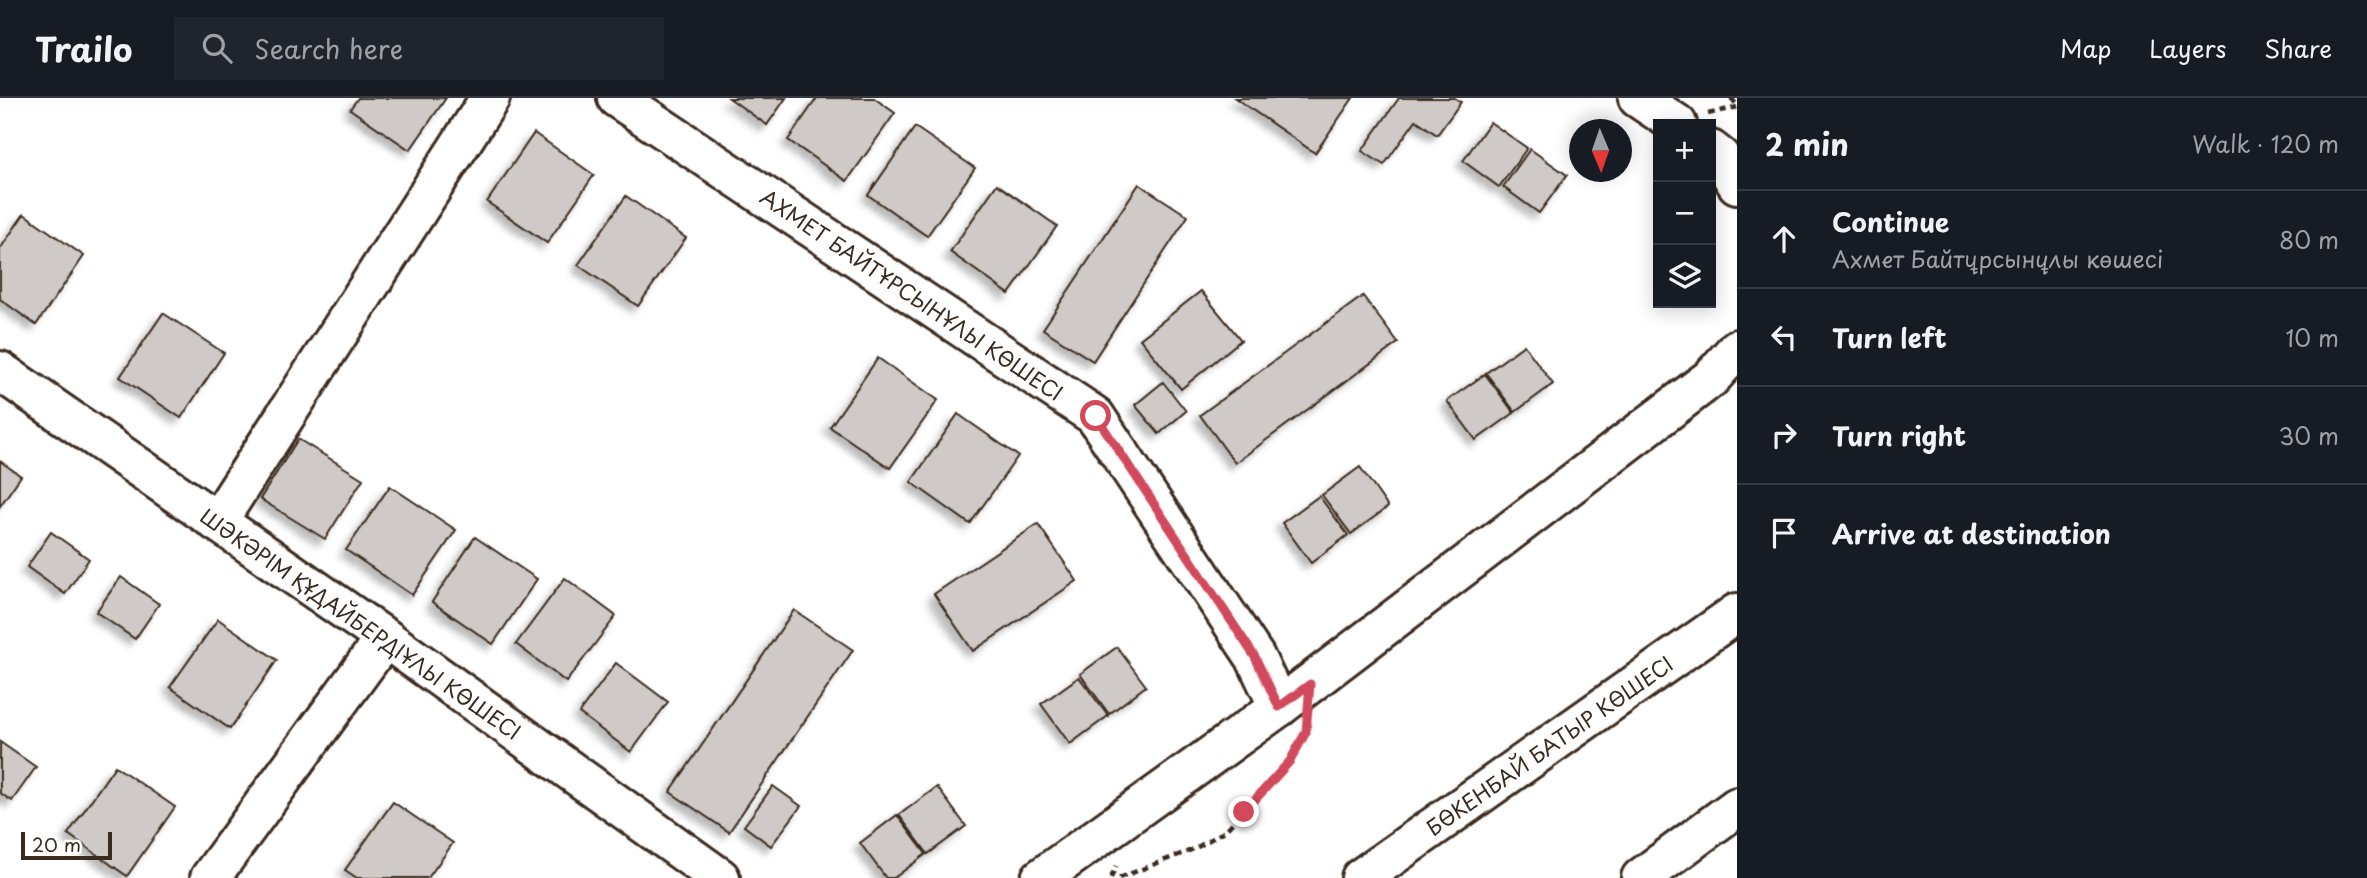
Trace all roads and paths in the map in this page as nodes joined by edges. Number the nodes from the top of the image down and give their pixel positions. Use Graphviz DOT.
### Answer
graph roads {
  1 [pos="490,98"];
  2 [pos="617,98"];
  3 [pos="1638,98"];
  4 [pos="1731,98"];
  5 [pos="1737,106"];
  6 [pos="1676,119"];
  7 [pos="1705,119"];
  8 [pos="1716,152"];
  9 [pos="1737,184"];
  10 [pos="1737,349"];
  11 [pos="0,371"];
  12 [pos="217,522"];
  13 [pos="1737,613"];
  14 [pos="385,638"];
  15 [pos="1310,684"];
  16 [pos="1279,707"];
  17 [pos="1737,807"];
  18 [pos="210,878"];
  19 [pos="720,878"];
  20 [pos="1041,878"];
  21 [pos="1119,878"];
  22 [pos="1361,878"];
  23 [pos="1641,878"];
  1 -- 12 [label="street"];
  2 -- 16 [label="street, АХМЕТ БАЙТҰРСЫНҰЛЫ КӨШЕСІ"];
  3 -- 6 [label="street"];
  4 -- 5 [label="path"];
  5 -- 7 [label="path"];
  8 -- 9 [label="street"];
  10 -- 15 [label="street"];
  11 -- 12 [label="street, ШӘКӘРІМ ҚҰДАЙБЕРДІҰЛЫ КӨШЕСІ"];
  12 -- 14 [label="street, ШӘКӘРІМ ҚҰДАЙБЕРДІҰЛЫ КӨШЕСІ"];
  13 -- 22 [label="street, БӨКЕНБАЙ БАТЫР КӨШЕСІ"];
  14 -- 18 [label="street"];
  14 -- 19 [label="street, ШӘКӘРІМ ҚҰДАЙБЕРДІҰЛЫ КӨШЕСІ"];
  15 -- 16 [label="street"];
  15 -- 21 [label="path"];
  16 -- 20 [label="street"];
  17 -- 23 [label="street"];
}
